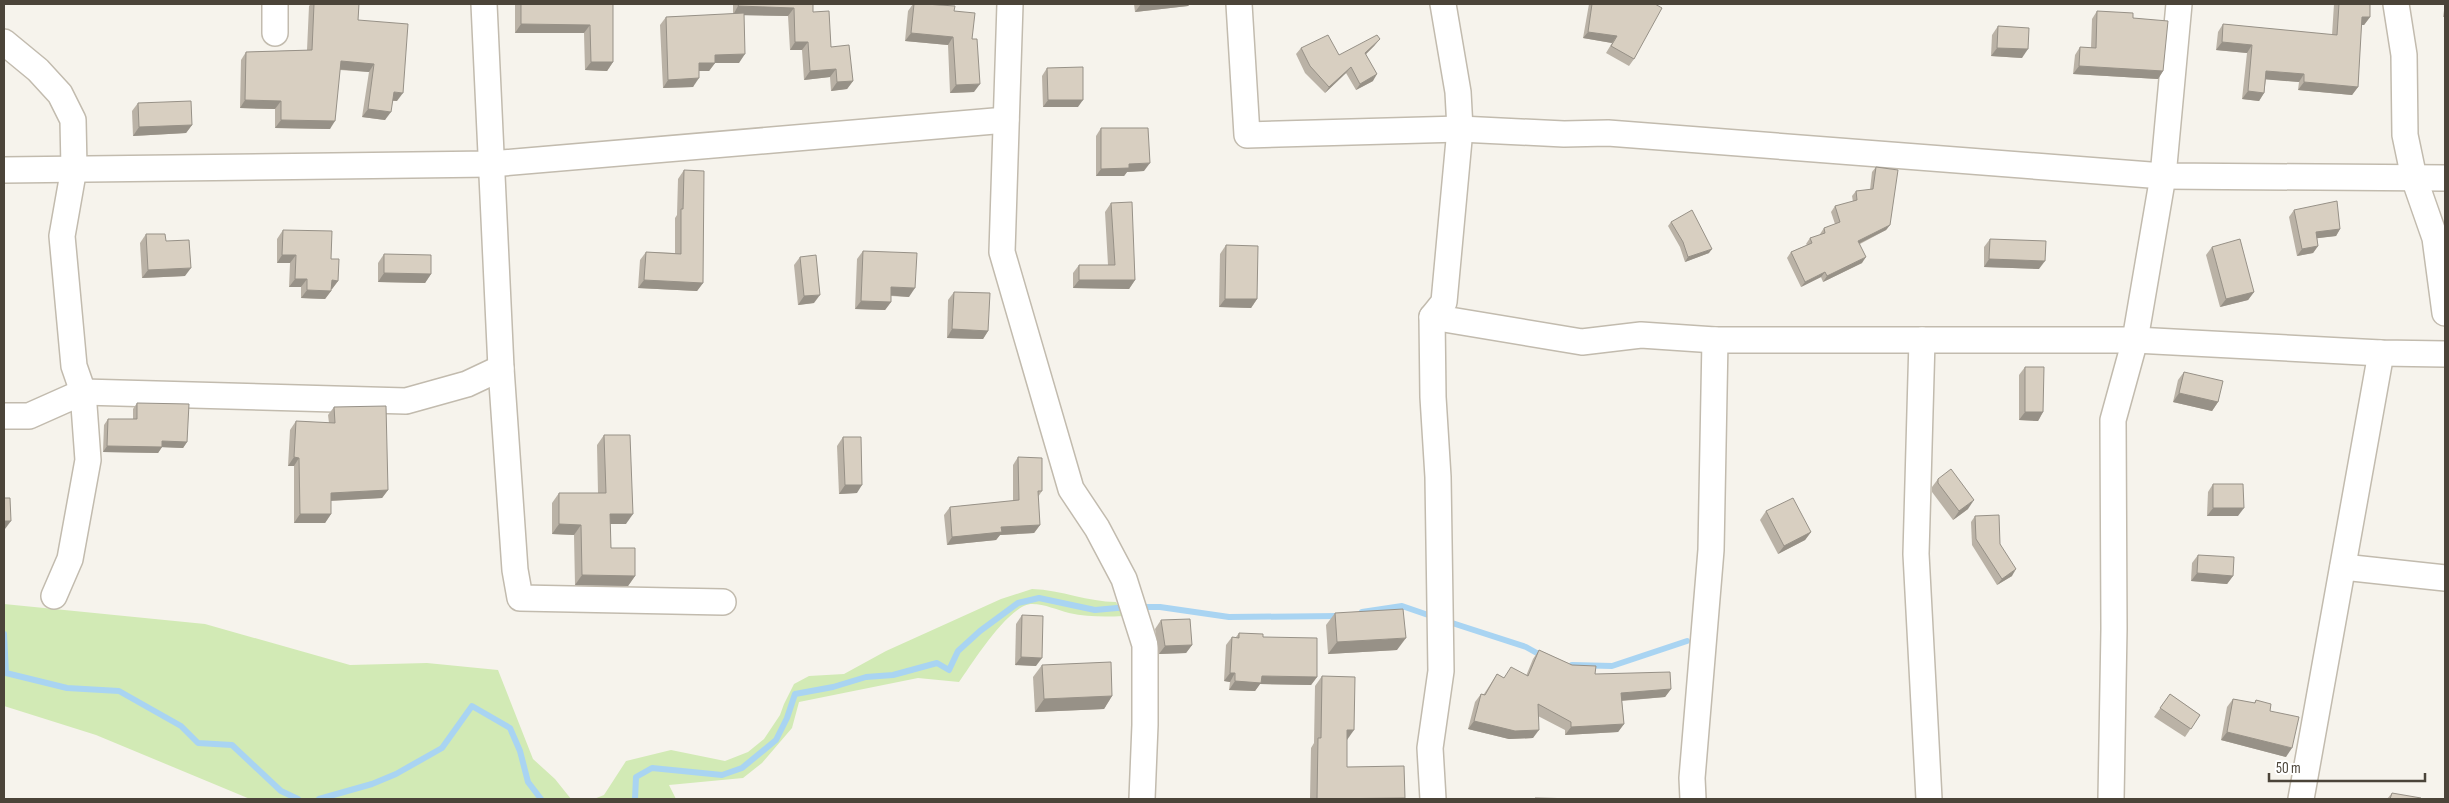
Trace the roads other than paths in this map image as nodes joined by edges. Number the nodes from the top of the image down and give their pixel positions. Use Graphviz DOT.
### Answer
graph roads {
  1 [pos="276,4"];
  2 [pos="484,4"];
  3 [pos="1010,4"];
  4 [pos="1239,4"];
  5 [pos="1443,4"];
  6 [pos="2179,4"];
  7 [pos="2396,4"];
  8 [pos="275,34"];
  9 [pos="4,42"];
  10 [pos="1006,120"];
  11 [pos="1460,129"];
  12 [pos="491,164"];
  13 [pos="74,168"];
  14 [pos="4,170"];
  15 [pos="2163,176"];
  16 [pos="2414,178"];
  17 [pos="2445,178"];
  18 [pos="2445,313"];
  19 [pos="1432,317"];
  20 [pos="1715,340"];
  21 [pos="1922,340"];
  22 [pos="2135,340"];
  23 [pos="2381,353"];
  24 [pos="2445,354"];
  25 [pos="501,368"];
  26 [pos="83,392"];
  27 [pos="4,416"];
  28 [pos="2343,567"];
  29 [pos="2445,578"];
  30 [pos="54,596"];
  31 [pos="723,602"];
  32 [pos="1142,799"];
  33 [pos="1433,799"];
  34 [pos="1693,799"];
  35 [pos="1929,799"];
  36 [pos="2111,799"];
  37 [pos="2301,799"];
  1 -- 8 [label="street"];
  2 -- 12 [label="street"];
  3 -- 10 [label="street"];
  4 -- 11 [label="street"];
  5 -- 11 [label="street"];
  6 -- 15 [label="street"];
  7 -- 16 [label="street"];
  9 -- 13 [label="street"];
  10 -- 12 [label="street"];
  10 -- 32 [label="street"];
  11 -- 15 [label="street"];
  11 -- 19 [label="street"];
  12 -- 13 [label="street"];
  12 -- 25 [label="street"];
  13 -- 14 [label="street"];
  13 -- 26 [label="street"];
  15 -- 16 [label="street"];
  15 -- 22 [label="street"];
  16 -- 17 [label="street"];
  16 -- 18 [label="street"];
  19 -- 20 [label="street"];
  19 -- 33 [label="street"];
  20 -- 21 [label="street"];
  20 -- 34 [label="street"];
  21 -- 22 [label="street"];
  21 -- 35 [label="street"];
  22 -- 23 [label="street"];
  22 -- 36 [label="street"];
  23 -- 24 [label="street"];
  23 -- 28 [label="street"];
  25 -- 26 [label="street"];
  25 -- 31 [label="street"];
  26 -- 27 [label="street"];
  26 -- 30 [label="street"];
  28 -- 29 [label="street"];
  28 -- 37 [label="street"];
}
